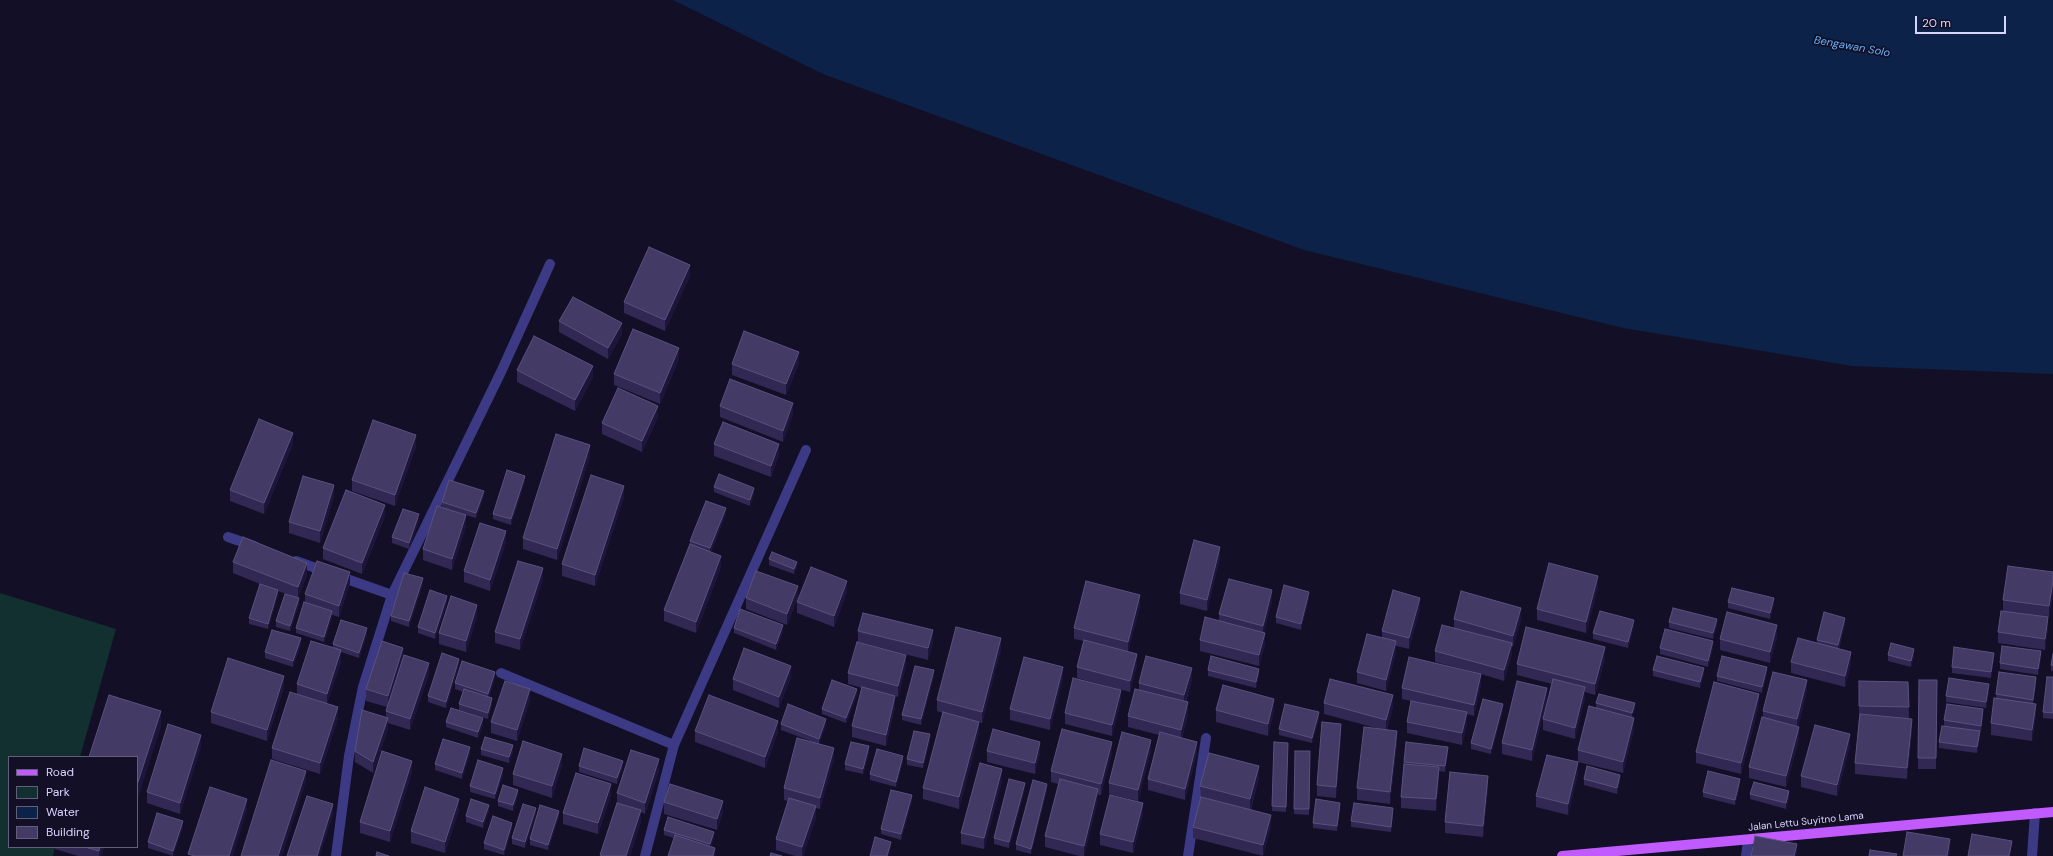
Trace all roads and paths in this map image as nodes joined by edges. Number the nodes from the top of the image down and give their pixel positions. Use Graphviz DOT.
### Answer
graph roads {
  1 [pos="550,264"];
  2 [pos="806,450"];
  3 [pos="228,537"];
  4 [pos="265,550"];
  5 [pos="287,558"];
  6 [pos="392,595"];
  7 [pos="501,674"];
  8 [pos="1206,738"];
  9 [pos="674,745"];
  10 [pos="2053,812"];
  11 [pos="2035,813"];
  12 [pos="1748,840"];
  13 [pos="336,856"];
  14 [pos="645,856"];
  15 [pos="1188,856"];
  16 [pos="1562,856"];
  17 [pos="1746,856"];
  18 [pos="2032,856"];
  1 -- 6 [label="street"];
  2 -- 9 [label="street"];
  3 -- 4 [label="street"];
  5 -- 6 [label="street"];
  6 -- 13 [label="street"];
  7 -- 9 [label="street"];
  8 -- 15 [label="street"];
  9 -- 14 [label="street"];
  10 -- 11 [label="main road, Jalan Lettu Suyitno Lama"];
  11 -- 12 [label="main road, Jalan Lettu Suyitno Lama"];
  11 -- 18 [label="street"];
  12 -- 16 [label="main road, Jalan Lettu Suyitno Lama"];
  12 -- 17 [label="street"];
}
